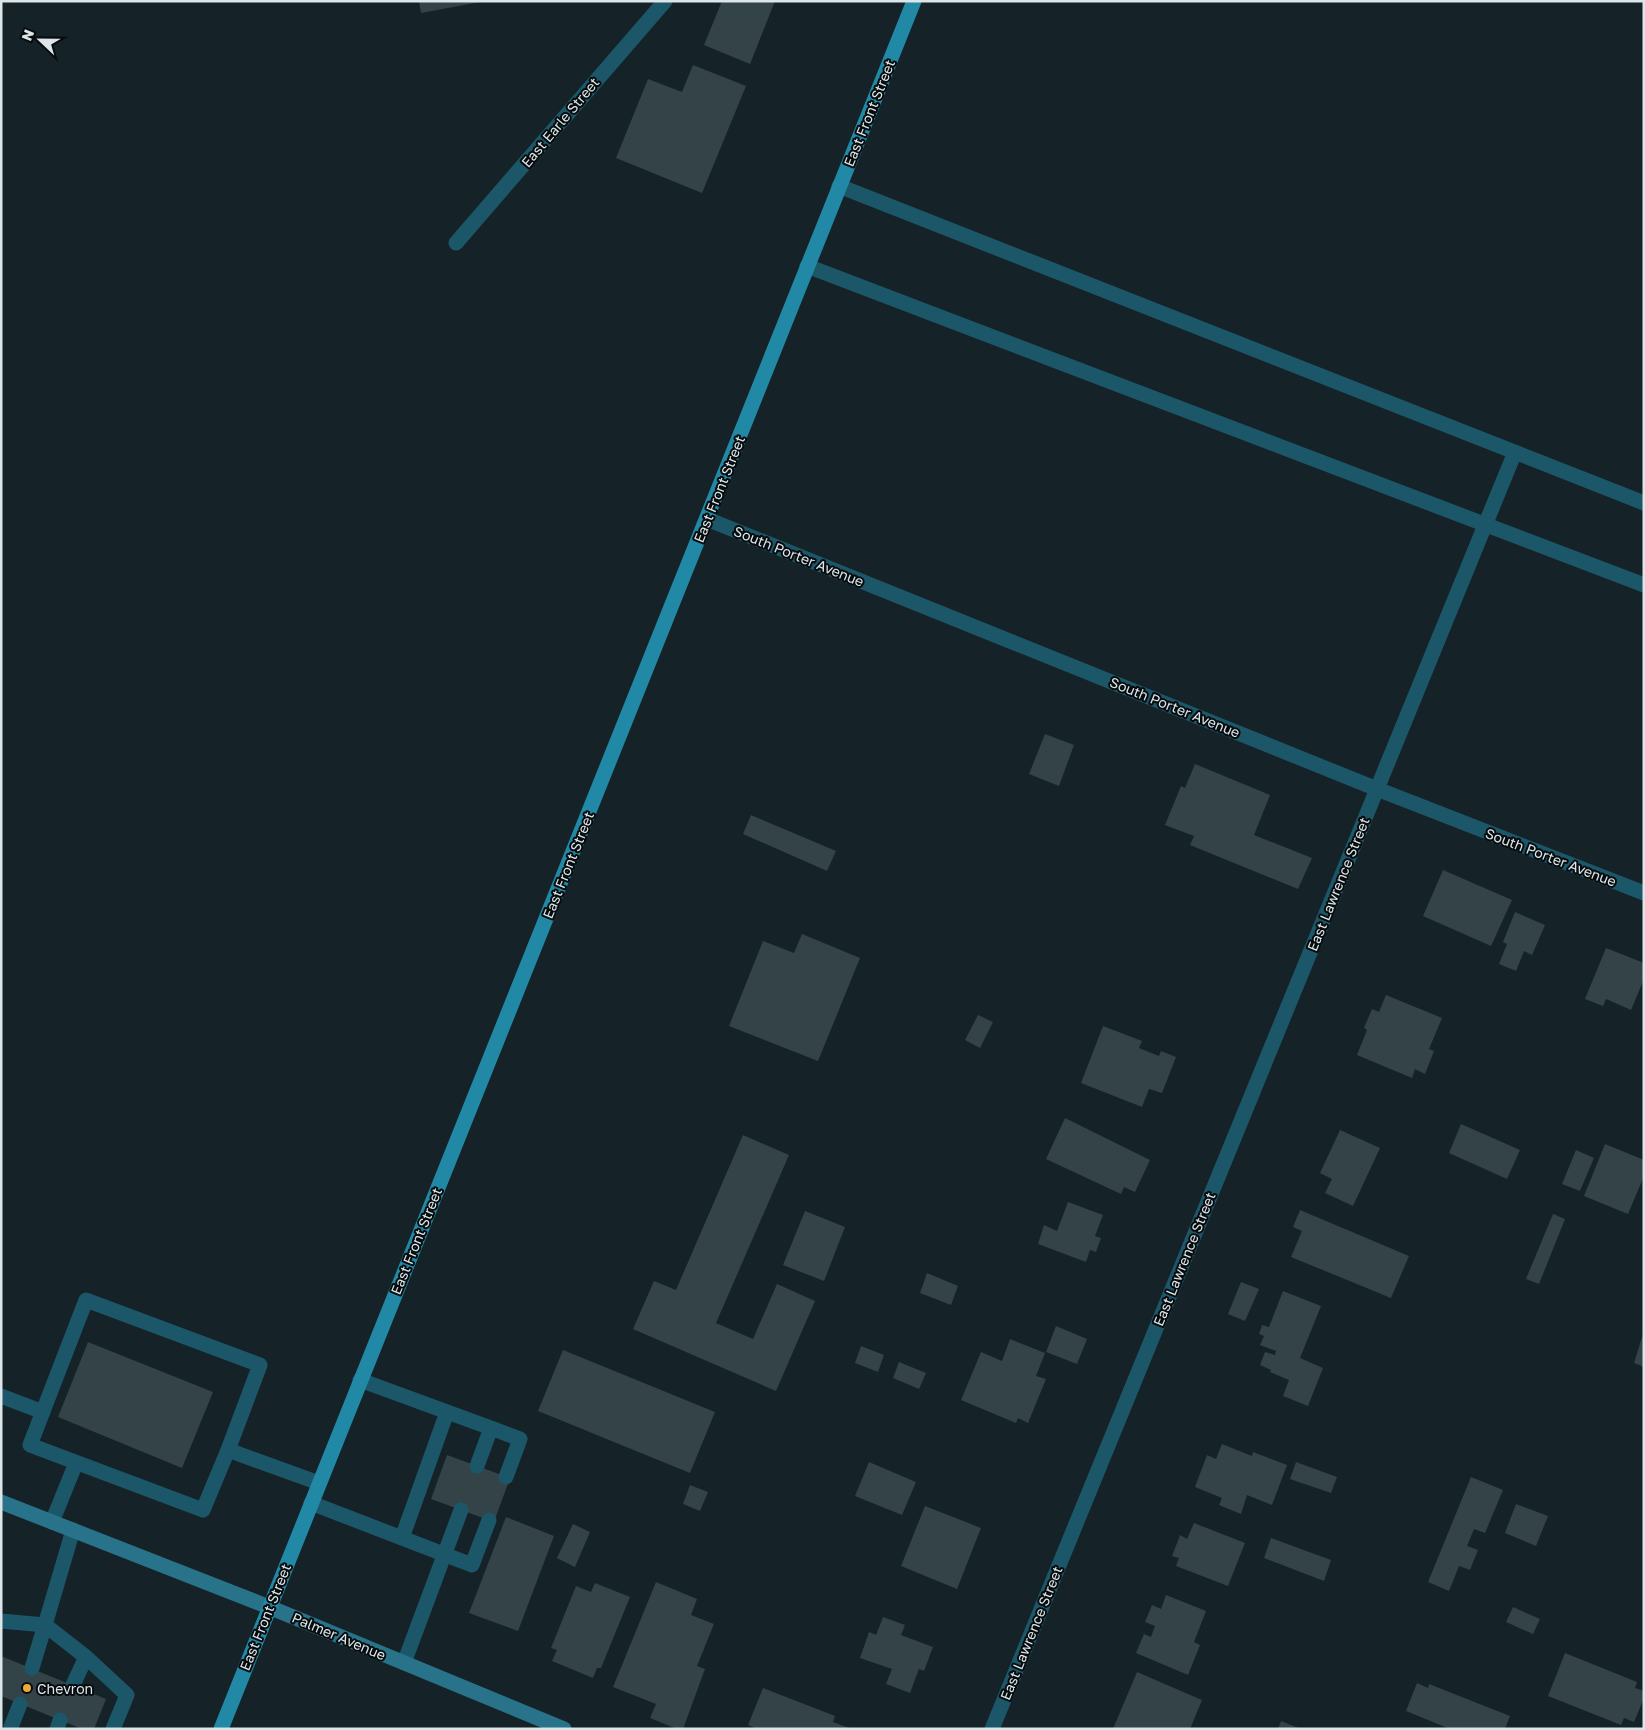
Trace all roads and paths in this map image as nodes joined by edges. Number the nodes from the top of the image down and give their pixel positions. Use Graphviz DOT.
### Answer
graph roads {
  1 [pos="665,1"];
  2 [pos="914,1"];
  3 [pos="839,186"];
  4 [pos="456,243"];
  5 [pos="807,266"];
  6 [pos="1515,452"];
  7 [pos="1644,503"];
  8 [pos="707,519"];
  9 [pos="1486,525"];
  10 [pos="1644,585"];
  11 [pos="1377,789"];
  12 [pos="1644,893"];
  13 [pos="360,1380"];
  14 [pos="1,1396"];
  15 [pos="43,1412"];
  16 [pos="447,1412"];
  17 [pos="491,1428"];
  18 [pos="228,1450"];
  19 [pos="76,1463"];
  20 [pos="477,1466"];
  21 [pos="506,1476"];
  22 [pos="319,1483"];
  23 [pos="1,1502"];
  24 [pos="311,1503"];
  25 [pos="461,1510"];
  26 [pos="489,1520"];
  27 [pos="52,1522"];
  28 [pos="73,1530"];
  29 [pos="402,1538"];
  30 [pos="445,1554"];
  31 [pos="269,1607"];
  32 [pos="3,1625"];
  33 [pos="45,1625"];
  34 [pos="86,1657"];
  35 [pos="404,1663"];
  36 [pos="32,1668"];
  37 [pos="73,1686"];
  38 [pos="20,1704"];
  39 [pos="9,1726"];
  40 [pos="113,1729"];
  41 [pos="221,1729"];
  42 [pos="564,1729"];
  43 [pos="992,1729"];
  1 -- 4 [label="street, East Earle Street"];
  2 -- 3 [label="main road, East Front Street"];
  3 -- 5 [label="main road, East Front Street"];
  3 -- 6 [label="street"];
  5 -- 8 [label="main road, East Front Street"];
  5 -- 9 [label="street"];
  6 -- 7 [label="street"];
  6 -- 9 [label="street, East Lawrence Street"];
  8 -- 11 [label="street, South Porter Avenue"];
  8 -- 13 [label="main road, East Front Street"];
  9 -- 10 [label="street"];
  9 -- 11 [label="street, East Lawrence Street"];
  11 -- 12 [label="street, South Porter Avenue"];
  11 -- 43 [label="street, East Lawrence Street"];
  13 -- 16 [label="street"];
  13 -- 22 [label="main road, East Front Street"];
  14 -- 15 [label="street"];
  15 -- 18 [label="street"];
  15 -- 19 [label="street"];
  16 -- 17 [label="street"];
  16 -- 29 [label="street"];
  17 -- 20 [label="street"];
  17 -- 21 [label="street"];
  18 -- 19 [label="street"];
  18 -- 22 [label="street"];
  19 -- 27 [label="street"];
  22 -- 24 [label="main road, East Front Street"];
  23 -- 27 [label="street, Palmer Avenue"];
  24 -- 29 [label="street"];
  24 -- 31 [label="main road, East Front Street"];
  25 -- 30 [label="street"];
  26 -- 30 [label="street"];
  27 -- 28 [label="street, Palmer Avenue"];
  28 -- 31 [label="street, Palmer Avenue"];
  28 -- 33 [label="street"];
  29 -- 30 [label="street"];
  30 -- 35 [label="street"];
  31 -- 35 [label="street, Palmer Avenue"];
  31 -- 41 [label="main road, East Front Street"];
  32 -- 33 [label="street"];
  33 -- 34 [label="street"];
  33 -- 36 [label="street"];
  34 -- 37 [label="street"];
  34 -- 40 [label="street"];
  35 -- 42 [label="street, Palmer Avenue"];
  38 -- 39 [label="street"];
}
